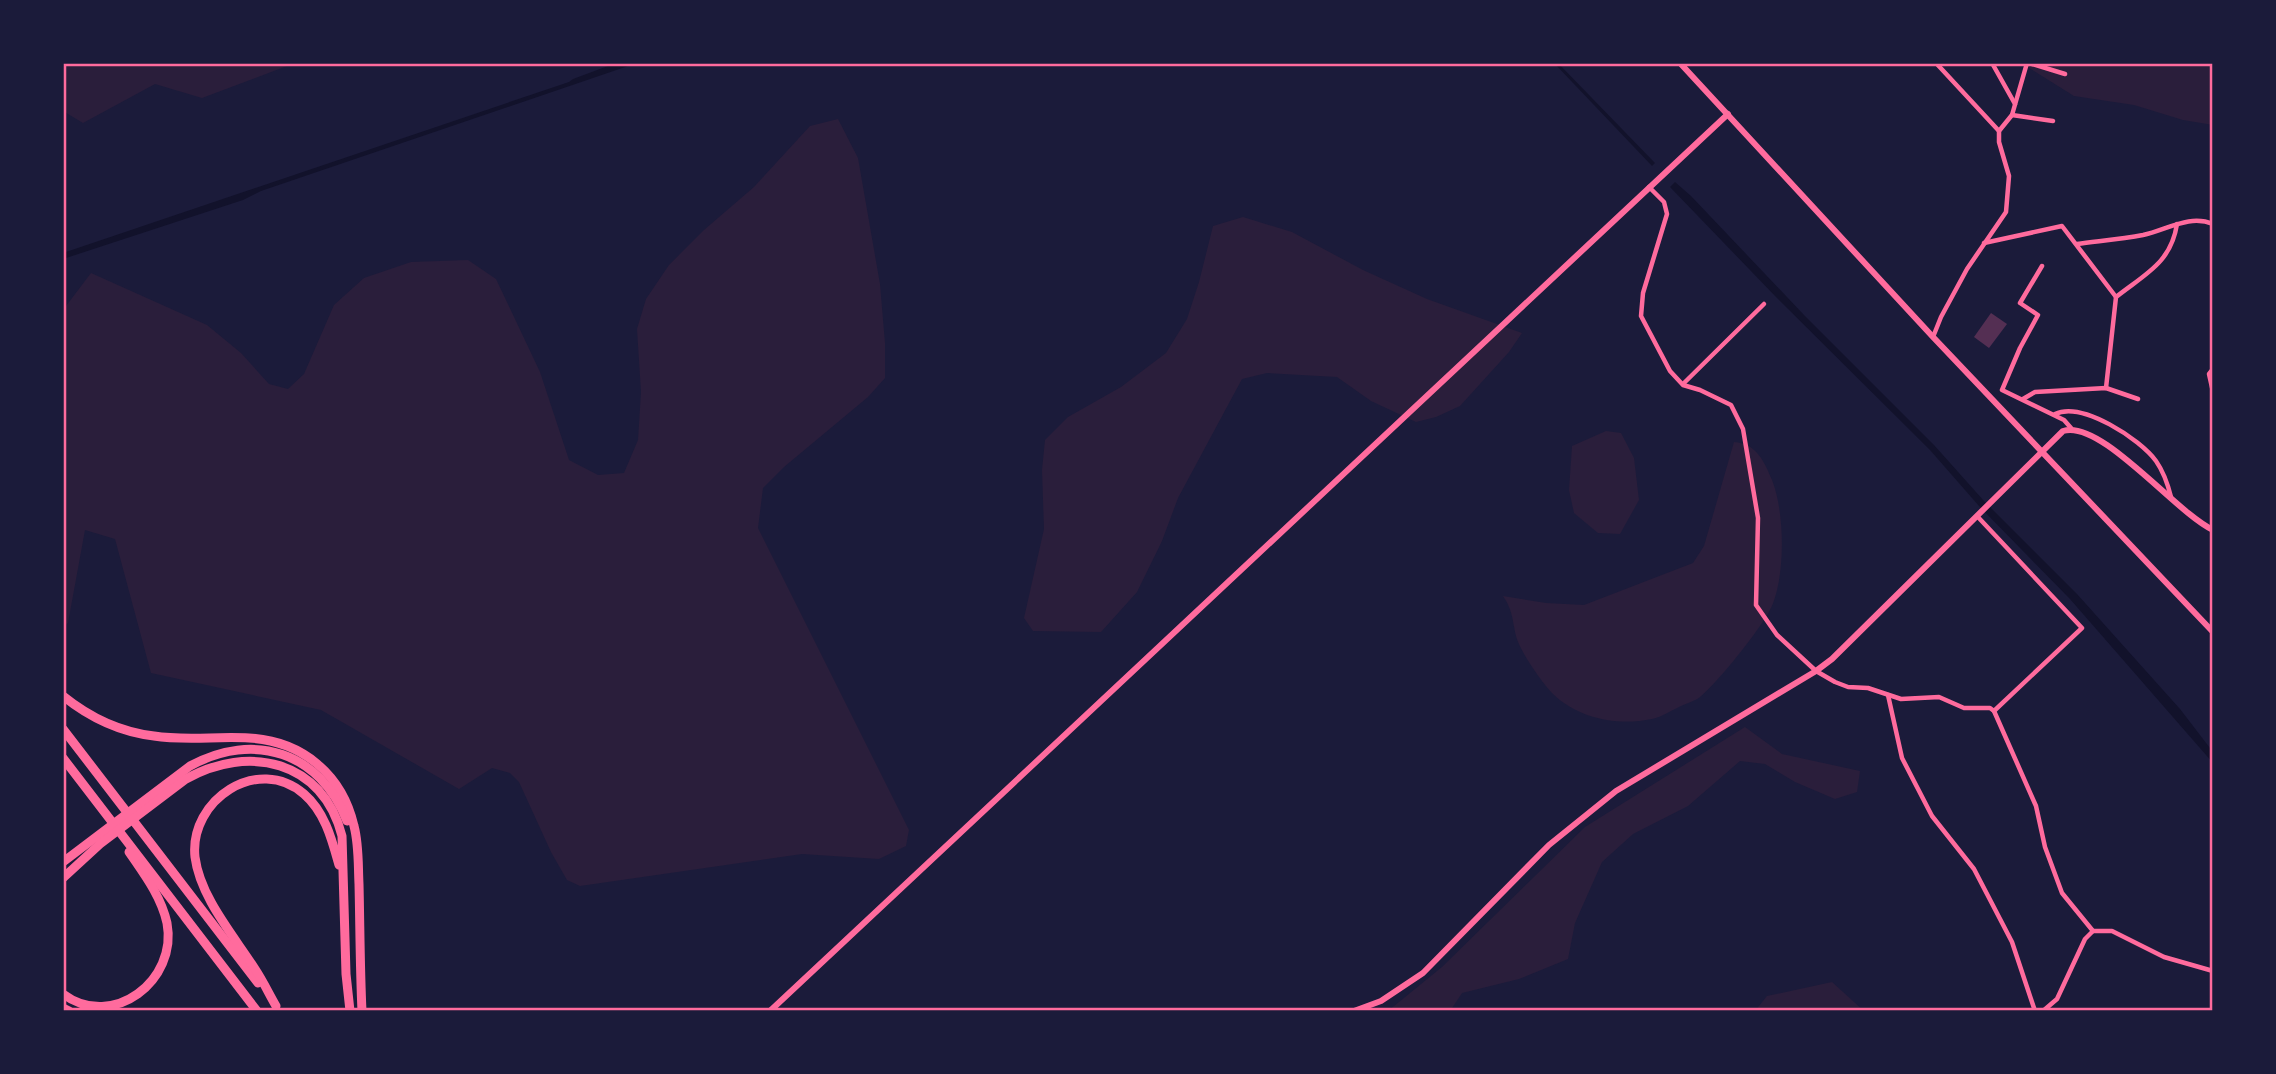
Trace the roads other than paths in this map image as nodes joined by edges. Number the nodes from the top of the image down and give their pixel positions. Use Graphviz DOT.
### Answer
graph roads {
  1 [pos="1680,63"];
  2 [pos="1992,63"];
  3 [pos="2028,63"];
  4 [pos="1941,64"];
  5 [pos="2065,74"];
  6 [pos="2015,105"];
  7 [pos="1728,114"];
  8 [pos="2012,115"];
  9 [pos="2053,121"];
  10 [pos="1999,131"];
  11 [pos="1649,187"];
  12 [pos="2177,224"];
  13 [pos="2213,224"];
  14 [pos="1984,243"];
  15 [pos="2076,244"];
  16 [pos="2042,266"];
  17 [pos="2116,297"];
  18 [pos="1764,304"];
  19 [pos="1933,337"];
  20 [pos="2213,369"];
  21 [pos="1683,385"];
  22 [pos="2105,388"];
  23 [pos="2213,392"];
  24 [pos="2024,399"];
  25 [pos="2138,400"];
  26 [pos="2054,415"];
  27 [pos="2071,428"];
  28 [pos="2041,451"];
  29 [pos="2172,500"];
  30 [pos="1978,515"];
  31 [pos="2213,530"];
  32 [pos="2213,632"];
  33 [pos="1816,671"];
  34 [pos="1888,694"];
  35 [pos="63,696"];
  36 [pos="1994,711"];
  37 [pos="63,729"];
  38 [pos="63,758"];
  39 [pos="89,790"];
  40 [pos="145,804"];
  41 [pos="98,840"];
  42 [pos="63,862"];
  43 [pos="63,878"];
  44 [pos="343,880"];
  45 [pos="358,881"];
  46 [pos="2094,931"];
  47 [pos="2213,971"];
  48 [pos="63,994"];
  49 [pos="63,1008"];
  50 [pos="278,1009"];
  51 [pos="69,1011"];
  52 [pos="257,1011"];
  53 [pos="350,1011"];
  54 [pos="362,1011"];
  55 [pos="770,1011"];
  56 [pos="1354,1011"];
  57 [pos="2035,1011"];
  58 [pos="2043,1011"];
  1 -- 7 [label="street"];
  2 -- 6 [label="street"];
  3 -- 5 [label="street"];
  3 -- 6 [label="street"];
  4 -- 10 [label="street"];
  6 -- 8 [label="street"];
  7 -- 11 [label="street"];
  7 -- 19 [label="street"];
  8 -- 9 [label="street"];
  8 -- 10 [label="street"];
  10 -- 14 [label="street"];
  11 -- 21 [label="street"];
  11 -- 55 [label="street"];
  12 -- 13 [label="street"];
  12 -- 15 [label="street"];
  12 -- 17 [label="street"];
  14 -- 15 [label="street"];
  14 -- 19 [label="street"];
  15 -- 17 [label="street"];
  16 -- 24 [label="street"];
  17 -- 22 [label="street"];
  18 -- 21 [label="street"];
  19 -- 28 [label="street"];
  20 -- 23 [label="street"];
  21 -- 33 [label="street"];
  22 -- 24 [label="street"];
  22 -- 25 [label="street"];
  24 -- 26 [label="street"];
  26 -- 27 [label="street"];
  26 -- 29 [label="street"];
  27 -- 28 [label="street"];
  27 -- 29 [label="street"];
  28 -- 30 [label="street"];
  28 -- 32 [label="street"];
  29 -- 31 [label="street"];
  30 -- 33 [label="street"];
  30 -- 36 [label="street"];
  33 -- 34 [label="street"];
  33 -- 56 [label="street"];
  34 -- 36 [label="street"];
  34 -- 57 [label="street"];
  35 -- 45 [label="highway"];
  36 -- 46 [label="street"];
  37 -- 50 [label="highway"];
  38 -- 39 [label="highway"];
  39 -- 48 [label="highway"];
  39 -- 52 [label="highway"];
  40 -- 41 [label="highway"];
  40 -- 44 [label="highway"];
  40 -- 45 [label="highway"];
  41 -- 42 [label="highway"];
  41 -- 43 [label="highway"];
  44 -- 50 [label="highway"];
  44 -- 53 [label="highway"];
  45 -- 54 [label="highway"];
  46 -- 47 [label="street"];
  46 -- 58 [label="street"];
  49 -- 51 [label="highway"];
}
